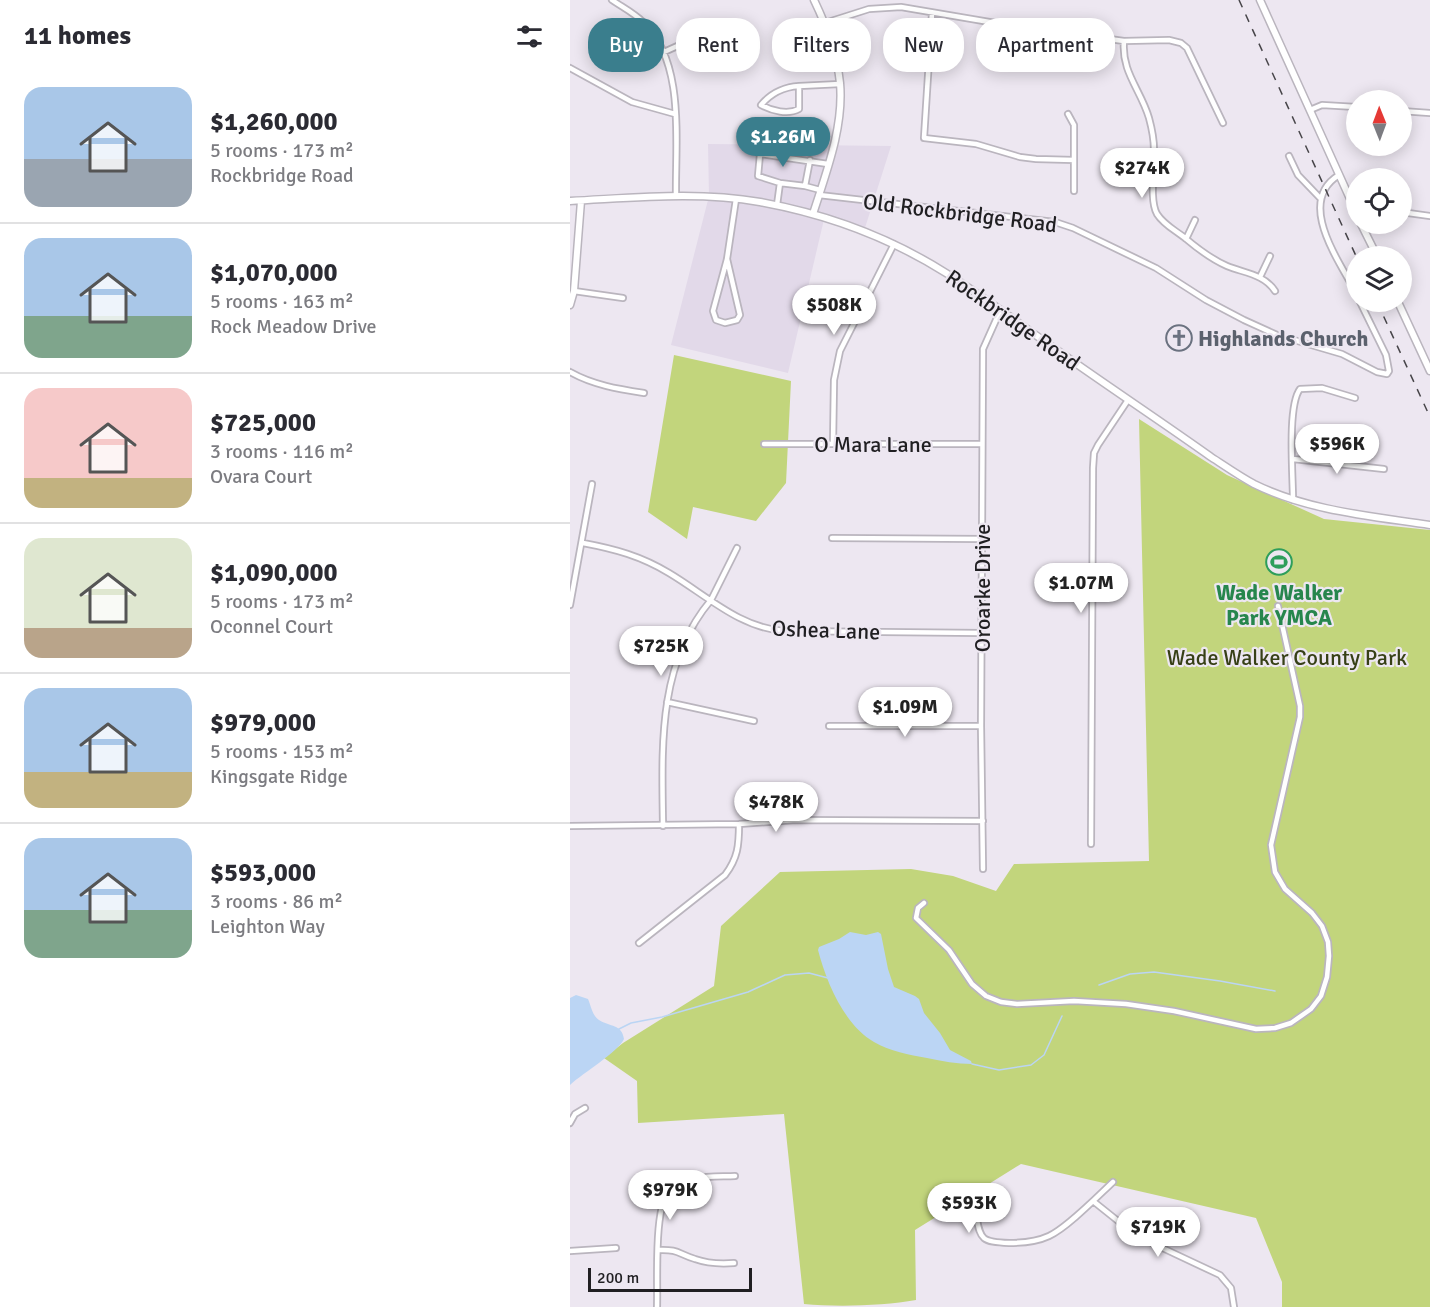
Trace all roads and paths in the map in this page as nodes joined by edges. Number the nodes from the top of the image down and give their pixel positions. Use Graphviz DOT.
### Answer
graph roads {
  1 [pos="612,0"];
  2 [pos="814,0"];
  3 [pos="1260,0"];
  4 [pos="932,13"];
  5 [pos="638,18"];
  6 [pos="823,18"];
  7 [pos="839,18"];
  8 [pos="976,20"];
  9 [pos="1115,39"];
  10 [pos="1124,40"];
  11 [pos="676,47"];
  12 [pos="664,52"];
  13 [pos="570,68"];
  14 [pos="838,72"];
  15 [pos="840,84"];
  16 [pos="799,86"];
  17 [pos="1346,106"];
  18 [pos="1310,110"];
  19 [pos="1412,112"];
  20 [pos="1430,113"];
  21 [pos="675,114"];
  22 [pos="1068,114"];
  23 [pos="1223,123"];
  24 [pos="1289,156"];
  25 [pos="810,160"];
  26 [pos="1074,160"];
  27 [pos="828,164"];
  28 [pos="1339,175"];
  29 [pos="780,183"];
  30 [pos="806,186"];
  31 [pos="1346,190"];
  32 [pos="1074,191"];
  33 [pos="820,192"];
  34 [pos="676,196"];
  35 [pos="736,199"];
  36 [pos="1321,200"];
  37 [pos="570,201"];
  38 [pos="581,201"];
  39 [pos="777,206"];
  40 [pos="813,214"];
  41 [pos="1412,214"];
  42 [pos="1430,216"];
  43 [pos="1195,220"];
  44 [pos="1186,239"];
  45 [pos="894,244"];
  46 [pos="1270,256"];
  47 [pos="727,259"];
  48 [pos="1346,275"];
  49 [pos="1260,277"];
  50 [pos="574,291"];
  51 [pos="1275,291"];
  52 [pos="624,298"];
  53 [pos="570,305"];
  54 [pos="1000,310"];
  55 [pos="1365,312"];
  56 [pos="1403,312"];
  57 [pos="1430,371"];
  58 [pos="570,372"];
  59 [pos="644,393"];
  60 [pos="1355,398"];
  61 [pos="1128,400"];
  62 [pos="764,444"];
  63 [pos="833,444"];
  64 [pos="982,444"];
  65 [pos="1293,459"];
  66 [pos="1384,470"];
  67 [pos="592,484"];
  68 [pos="1293,500"];
  69 [pos="1430,525"];
  70 [pos="832,538"];
  71 [pos="983,539"];
  72 [pos="583,543"];
  73 [pos="737,548"];
  74 [pos="711,600"];
  75 [pos="570,605"];
  76 [pos="1278,606"];
  77 [pos="982,633"];
  78 [pos="667,702"];
  79 [pos="754,721"];
  80 [pos="829,726"];
  81 [pos="981,726"];
  82 [pos="983,821"];
  83 [pos="739,824"];
  84 [pos="663,825"];
  85 [pos="570,826"];
  86 [pos="1091,844"];
  87 [pos="983,869"];
  88 [pos="924,903"];
  89 [pos="639,942"];
  90 [pos="585,1108"];
  91 [pos="570,1123"];
  92 [pos="735,1176"];
  93 [pos="1113,1182"];
  94 [pos="1093,1201"];
  95 [pos="975,1210"];
  96 [pos="616,1248"];
  97 [pos="658,1250"];
  98 [pos="570,1251"];
  99 [pos="734,1263"];
  100 [pos="657,1307"];
  101 [pos="1234,1307"];
  1 -- 5 [label="street"];
  2 -- 6 [label="main road"];
  3 -- 18 [label="main road"];
  4 -- 7 [label="street"];
  4 -- 8 [label="street"];
  4 -- 26 [label="street"];
  9 -- 10 [label="street"];
  10 -- 23 [label="street"];
  10 -- 44 [label="street"];
  11 -- 12 [label="street"];
  12 -- 21 [label="street"];
  13 -- 21 [label="street"];
  14 -- 15 [label="main road"];
  15 -- 16 [label="street"];
  15 -- 27 [label="main road"];
  16 -- 16 [label="street"];
  17 -- 18 [label="street"];
  18 -- 28 [label="main road"];
  19 -- 20 [label="street"];
  21 -- 34 [label="street"];
  22 -- 26 [label="street"];
  24 -- 36 [label="street"];
  25 -- 27 [label="street"];
  25 -- 29 [label="street"];
  25 -- 30 [label="street"];
  26 -- 32 [label="street"];
  27 -- 33 [label="main road"];
  28 -- 31 [label="main road"];
  28 -- 36 [label="street"];
  29 -- 30 [label="street, Old Rockbridge Road"];
  29 -- 39 [label="street"];
  30 -- 33 [label="street, Old Rockbridge Road"];
  33 -- 40 [label="main road"];
  33 -- 55 [label="street, Old Rockbridge Road"];
  34 -- 35 [label="main road, Rockbridge Road"];
  34 -- 38 [label="main road, Rockbridge Road"];
  35 -- 39 [label="main road, Rockbridge Road"];
  35 -- 47 [label="street"];
  36 -- 48 [label="street"];
  37 -- 38 [label="main road, Rockbridge Road"];
  38 -- 50 [label="main road"];
  39 -- 40 [label="main road, Rockbridge Road"];
  40 -- 45 [label="main road, Rockbridge Road"];
  41 -- 42 [label="street"];
  43 -- 44 [label="street"];
  44 -- 49 [label="street"];
  45 -- 54 [label="main road, Rockbridge Road"];
  45 -- 63 [label="street"];
  46 -- 49 [label="street"];
  47 -- 47 [label="street"];
  49 -- 51 [label="street"];
  50 -- 52 [label="street"];
  50 -- 53 [label="main road"];
  54 -- 61 [label="main road, Rockbridge Road"];
  54 -- 64 [label="street, Oroarke Drive"];
  56 -- 57 [label="main road"];
  58 -- 59 [label="street"];
  60 -- 65 [label="street"];
  61 -- 68 [label="main road, Rockbridge Road"];
  61 -- 86 [label="street"];
  62 -- 63 [label="street, O Mara Lane"];
  63 -- 64 [label="street, O Mara Lane"];
  64 -- 71 [label="street, Oroarke Drive"];
  65 -- 66 [label="street"];
  65 -- 68 [label="street"];
  67 -- 72 [label="street"];
  68 -- 69 [label="main road, Rockbridge Road"];
  70 -- 71 [label="street"];
  71 -- 77 [label="street, Oroarke Drive"];
  72 -- 74 [label="street, Oshea Lane"];
  72 -- 75 [label="street"];
  73 -- 74 [label="street"];
  74 -- 77 [label="street, Oshea Lane"];
  74 -- 78 [label="street"];
  76 -- 88 [label="street"];
  77 -- 81 [label="street, Oroarke Drive"];
  78 -- 79 [label="street"];
  78 -- 84 [label="street"];
  80 -- 81 [label="street"];
  81 -- 82 [label="street, Oroarke Drive"];
  82 -- 83 [label="street"];
  82 -- 87 [label="street, Oroarke Drive"];
  83 -- 84 [label="street"];
  83 -- 89 [label="street"];
  84 -- 85 [label="street"];
  90 -- 91 [label="street"];
  92 -- 97 [label="street"];
  93 -- 94 [label="street"];
  94 -- 95 [label="street"];
  94 -- 101 [label="street"];
  96 -- 98 [label="street"];
  97 -- 99 [label="street"];
  97 -- 100 [label="street"];
}
